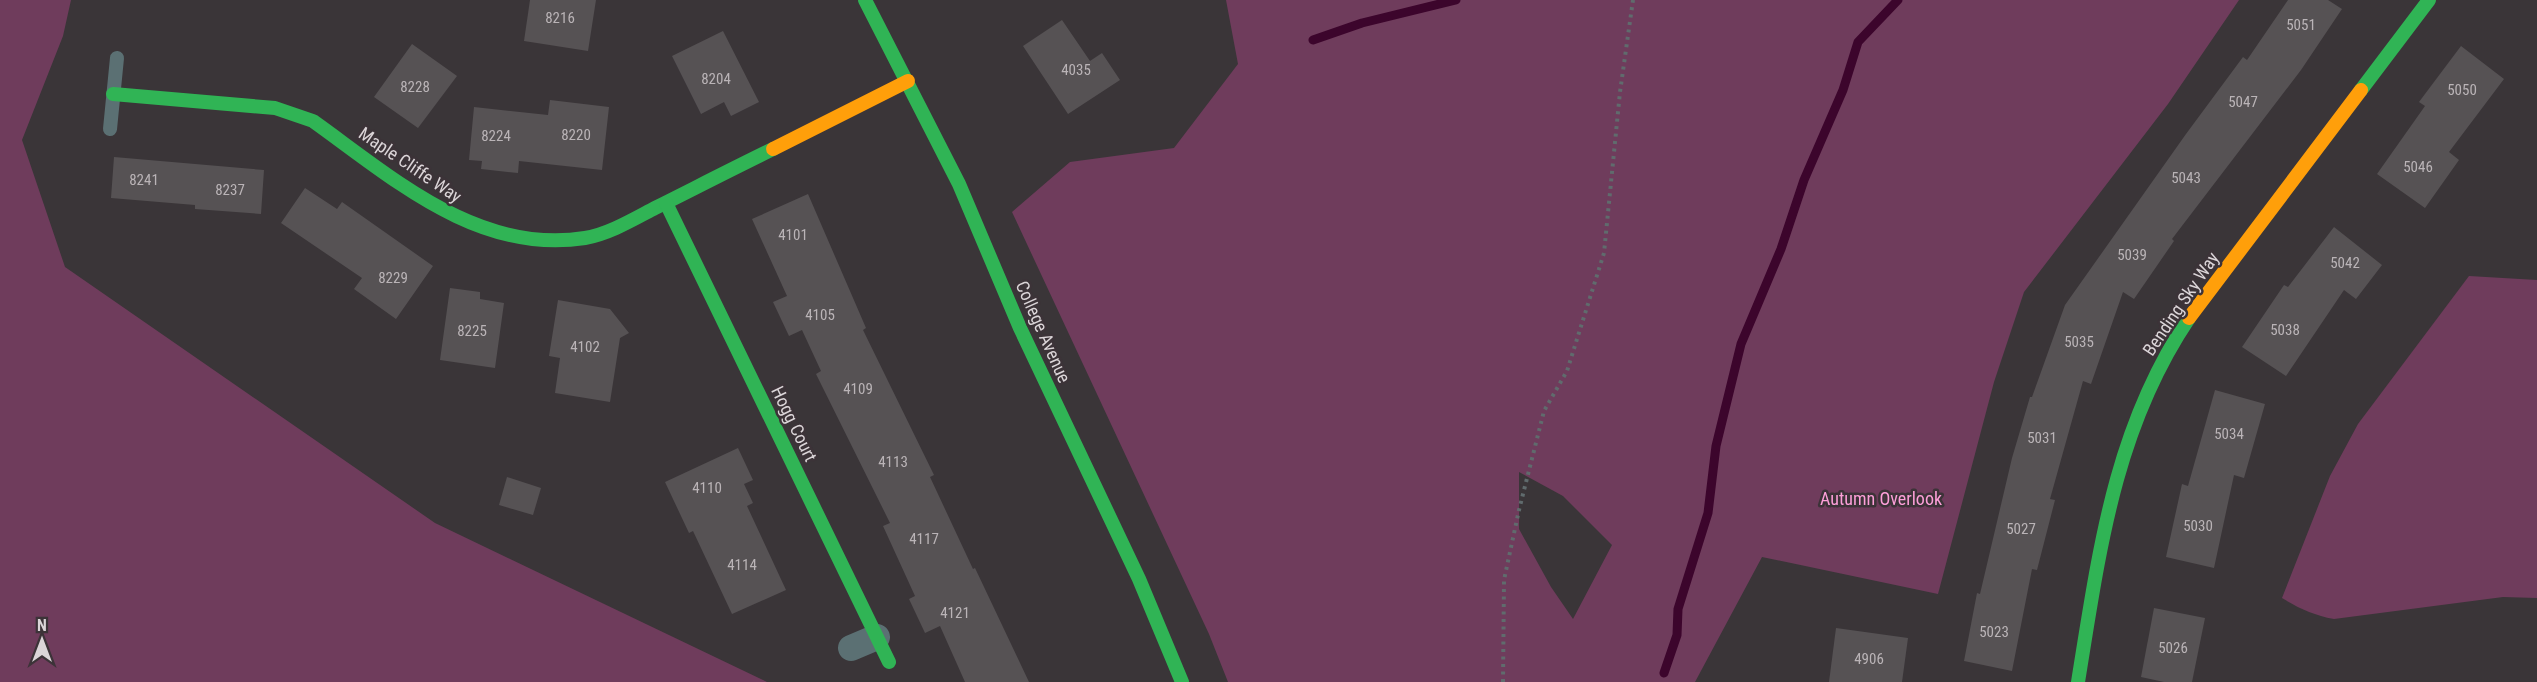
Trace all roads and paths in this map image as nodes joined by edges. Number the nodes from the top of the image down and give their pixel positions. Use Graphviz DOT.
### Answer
graph roads {
  1 [pos="865,0"];
  2 [pos="1633,0"];
  3 [pos="2429,0"];
  4 [pos="117,58"];
  5 [pos="908,81"];
  6 [pos="113,94"];
  7 [pos="110,129"];
  8 [pos="666,203"];
  9 [pos="877,637"];
  10 [pos="851,648"];
  11 [pos="889,662"];
  12 [pos="1182,682"];
  13 [pos="1503,682"];
  14 [pos="2078,682"];
  1 -- 5 [label="street, College Avenue"];
  2 -- 13 [label="path"];
  3 -- 14 [label="street, Bending Sky Way"];
  4 -- 6 [label="lane"];
  5 -- 8 [label="street, Maple Cliffe Way"];
  5 -- 12 [label="street, College Avenue"];
  6 -- 7 [label="lane"];
  6 -- 8 [label="street, Maple Cliffe Way"];
  8 -- 9 [label="street, Hogg Court"];
  9 -- 10 [label="street"];
  9 -- 11 [label="street, Hogg Court"];
}
